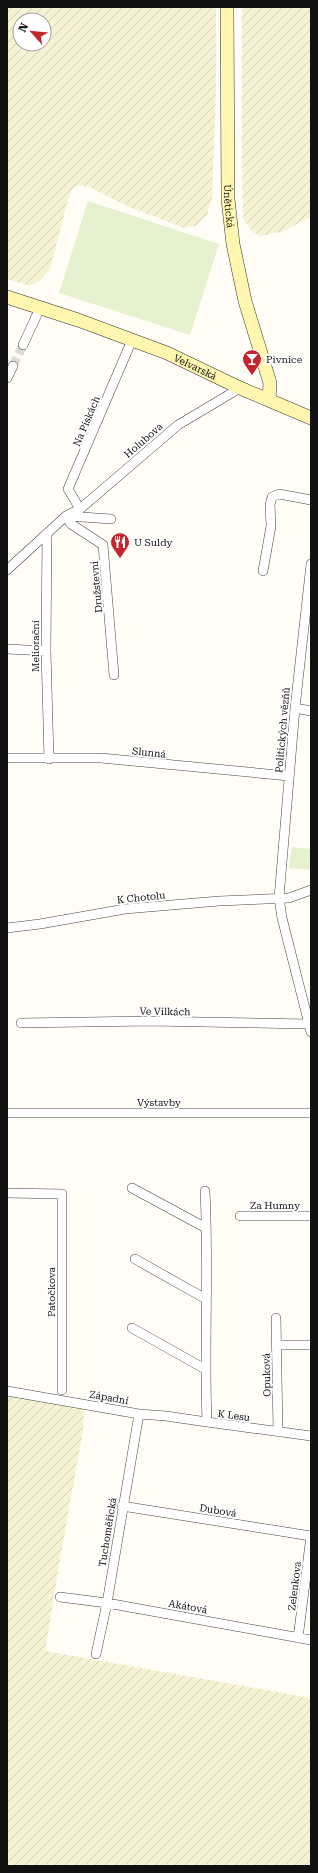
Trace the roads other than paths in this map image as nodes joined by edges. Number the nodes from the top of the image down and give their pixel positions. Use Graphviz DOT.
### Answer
graph roads {
  1 [pos="227,7"];
  2 [pos="7,297"];
  3 [pos="40,308"];
  4 [pos="132,340"];
  5 [pos="23,345"];
  6 [pos="13,366"];
  7 [pos="7,378"];
  8 [pos="240,388"];
  9 [pos="268,400"];
  10 [pos="311,418"];
  11 [pos="311,500"];
  12 [pos="80,509"];
  13 [pos="66,516"];
  14 [pos="111,519"];
  15 [pos="47,533"];
  16 [pos="311,564"];
  17 [pos="7,570"];
  18 [pos="263,571"];
  19 [pos="7,649"];
  20 [pos="46,651"];
  21 [pos="114,675"];
  22 [pos="295,708"];
  23 [pos="311,711"];
  24 [pos="7,758"];
  25 [pos="49,759"];
  26 [pos="289,776"];
  27 [pos="311,890"];
  28 [pos="279,898"];
  29 [pos="7,928"];
  30 [pos="21,1023"];
  31 [pos="310,1028"];
  32 [pos="7,1113"];
  33 [pos="311,1113"];
  34 [pos="132,1188"];
  35 [pos="205,1191"];
  36 [pos="7,1193"];
  37 [pos="240,1216"];
  38 [pos="311,1216"];
  39 [pos="206,1228"];
  40 [pos="135,1259"];
  41 [pos="206,1299"];
  42 [pos="276,1318"];
  43 [pos="132,1328"];
  44 [pos="311,1345"];
  45 [pos="277,1346"];
  46 [pos="205,1370"];
  47 [pos="62,1390"];
  48 [pos="7,1391"];
  49 [pos="139,1414"];
  50 [pos="207,1422"];
  51 [pos="278,1432"];
  52 [pos="311,1436"];
  53 [pos="122,1506"];
  54 [pos="311,1536"];
  55 [pos="60,1597"];
  56 [pos="107,1603"];
  57 [pos="298,1638"];
  58 [pos="311,1640"];
  59 [pos="96,1654"];
  1 -- 9 [label="street, Únětická"];
  2 -- 3 [label="street, Velvarská"];
  3 -- 4 [label="street, Velvarská"];
  3 -- 5 [label="street"];
  4 -- 8 [label="street, Velvarská"];
  4 -- 12 [label="street, Na Pískách"];
  6 -- 7 [label="street"];
  8 -- 9 [label="street, Velvarská"];
  8 -- 12 [label="street, Holubova"];
  9 -- 10 [label="street, Velvarská"];
  11 -- 18 [label="street"];
  12 -- 13 [label="street, Holubova"];
  13 -- 14 [label="street"];
  13 -- 15 [label="street, Holubova"];
  13 -- 21 [label="street, Družstevní"];
  15 -- 17 [label="street, Holubova"];
  15 -- 20 [label="street, Meliorační"];
  16 -- 22 [label="street, Politických vězňů"];
  19 -- 20 [label="street"];
  20 -- 25 [label="street, Meliorační"];
  22 -- 23 [label="street"];
  22 -- 26 [label="street, Politických vězňů"];
  24 -- 25 [label="street, Slunná"];
  25 -- 26 [label="street, Slunná"];
  26 -- 28 [label="street, Politických vězňů"];
  27 -- 28 [label="street, K Chotolu"];
  28 -- 29 [label="street, K Chotolu"];
  28 -- 31 [label="street"];
  30 -- 31 [label="street, Ve Vilkách"];
  32 -- 33 [label="street, Výstavby"];
  34 -- 39 [label="street"];
  35 -- 39 [label="street, K Lesu"];
  36 -- 47 [label="street, Patočkova"];
  37 -- 38 [label="street, Za Humny"];
  39 -- 41 [label="street, K Lesu"];
  40 -- 41 [label="street"];
  41 -- 46 [label="street, K Lesu"];
  42 -- 45 [label="street, Opuková"];
  43 -- 46 [label="street"];
  44 -- 45 [label="street"];
  45 -- 51 [label="street, Opuková"];
  46 -- 50 [label="street, K Lesu"];
  48 -- 49 [label="street, Západní"];
  49 -- 50 [label="street, Západní"];
  49 -- 53 [label="street, Tuchoměřická"];
  50 -- 51 [label="street, K Lesu"];
  51 -- 52 [label="street, K Lesu"];
  53 -- 54 [label="street, Dubová"];
  53 -- 56 [label="street, Tuchoměřická"];
  54 -- 57 [label="street, Zelenkova"];
  55 -- 56 [label="street, Akátová"];
  56 -- 57 [label="street, Akátová"];
  56 -- 59 [label="street, Tuchoměřická"];
  57 -- 58 [label="street, Akátová"];
}
